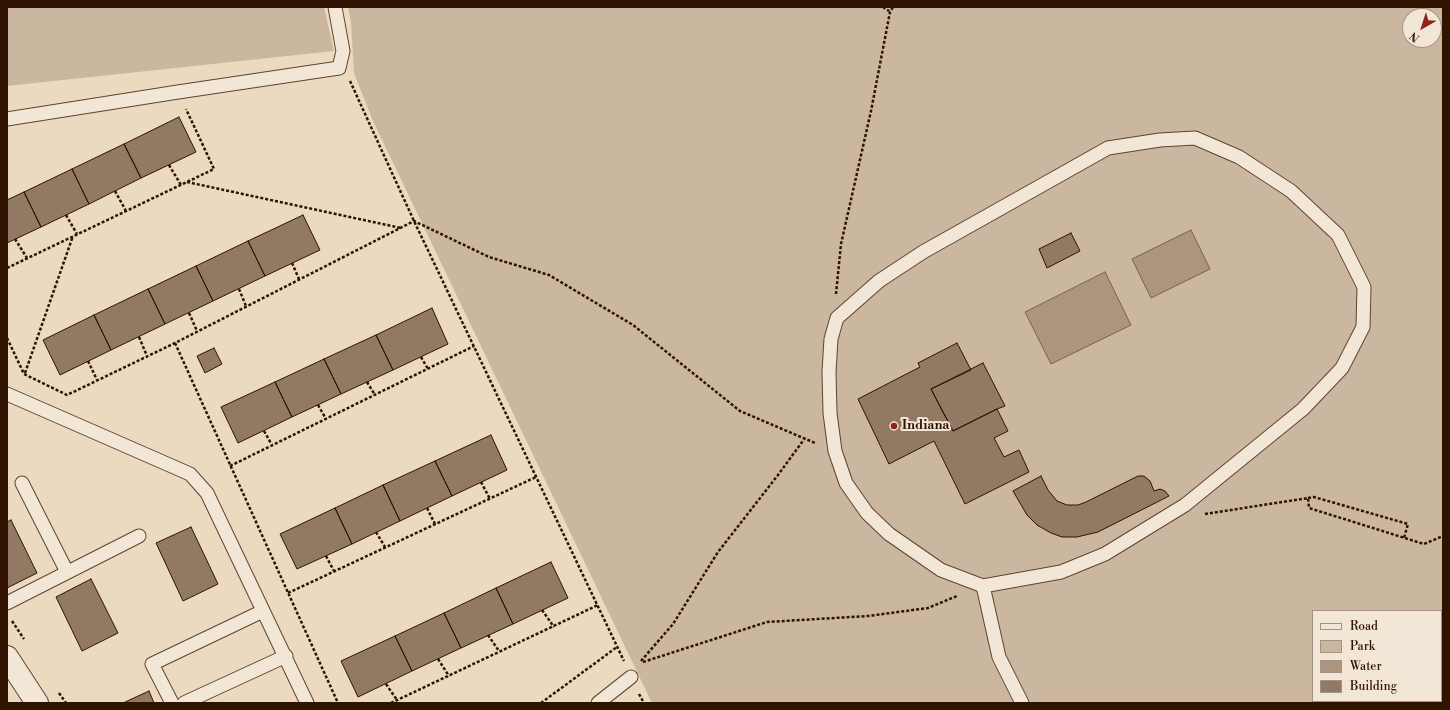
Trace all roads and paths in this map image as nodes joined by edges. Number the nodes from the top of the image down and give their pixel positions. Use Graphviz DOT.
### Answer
graph roads {
  1 [pos="335,7"];
  2 [pos="883,7"];
  3 [pos="893,7"];
  4 [pos="890,12"];
  5 [pos="339,68"];
  6 [pos="178,92"];
  7 [pos="7,119"];
  8 [pos="169,165"];
  9 [pos="187,182"];
  10 [pos="181,185"];
  11 [pos="115,191"];
  12 [pos="126,211"];
  13 [pos="66,215"];
  14 [pos="414,221"];
  15 [pos="401,228"];
  16 [pos="75,235"];
  17 [pos="15,239"];
  18 [pos="26,258"];
  19 [pos="292,263"];
  20 [pos="7,268"];
  21 [pos="299,280"];
  22 [pos="239,289"];
  23 [pos="246,306"];
  24 [pos="189,313"];
  25 [pos="837,318"];
  26 [pos="197,331"];
  27 [pos="139,337"];
  28 [pos="7,338"];
  29 [pos="175,343"];
  30 [pos="474,346"];
  31 [pos="147,356"];
  32 [pos="421,357"];
  33 [pos="88,361"];
  34 [pos="428,369"];
  35 [pos="24,374"];
  36 [pos="97,380"];
  37 [pos="367,382"];
  38 [pos="7,394"];
  39 [pos="375,395"];
  40 [pos="318,405"];
  41 [pos="326,419"];
  42 [pos="264,431"];
  43 [pos="804,438"];
  44 [pos="272,445"];
  45 [pos="835,451"];
  46 [pos="230,466"];
  47 [pos="536,477"];
  48 [pos="481,482"];
  49 [pos="22,484"];
  50 [pos="1308,498"];
  51 [pos="490,499"];
  52 [pos="1185,505"];
  53 [pos="427,508"];
  54 [pos="436,524"];
  55 [pos="376,532"];
  56 [pos="139,536"];
  57 [pos="1443,536"];
  58 [pos="1404,538"];
  59 [pos="385,547"];
  60 [pos="326,556"];
  61 [pos="334,571"];
  62 [pos="67,572"];
  63 [pos="983,586"];
  64 [pos="288,593"];
  65 [pos="7,603"];
  66 [pos="598,605"];
  67 [pos="542,610"];
  68 [pos="263,611"];
  69 [pos="554,626"];
  70 [pos="488,635"];
  71 [pos="617,647"];
  72 [pos="500,652"];
  73 [pos="286,656"];
  74 [pos="7,658"];
  75 [pos="438,659"];
  76 [pos="449,676"];
  77 [pos="631,677"];
  78 [pos="386,684"];
  79 [pos="397,700"];
  80 [pos="37,703"];
  81 [pos="172,703"];
  82 [pos="184,703"];
  83 [pos="307,703"];
  84 [pos="338,703"];
  85 [pos="391,703"];
  86 [pos="541,703"];
  87 [pos="598,703"];
  88 [pos="644,703"];
  89 [pos="1022,703"];
  1 -- 5 [label="lane"];
  2 -- 4 [label="path"];
  3 -- 4 [label="path"];
  4 -- 25 [label="path"];
  5 -- 6 [label="lane"];
  5 -- 14 [label="path"];
  6 -- 7 [label="lane"];
  6 -- 9 [label="path"];
  8 -- 10 [label="path"];
  9 -- 10 [label="path"];
  9 -- 15 [label="path"];
  10 -- 12 [label="path"];
  11 -- 12 [label="path"];
  12 -- 16 [label="path"];
  13 -- 16 [label="path"];
  14 -- 15 [label="path"];
  14 -- 30 [label="path"];
  14 -- 43 [label="path"];
  15 -- 21 [label="path"];
  16 -- 18 [label="path"];
  16 -- 35 [label="path"];
  17 -- 18 [label="path"];
  18 -- 20 [label="path"];
  19 -- 21 [label="path"];
  21 -- 23 [label="path"];
  22 -- 23 [label="path"];
  23 -- 26 [label="path"];
  24 -- 26 [label="path"];
  25 -- 45 [label="lane"];
  25 -- 52 [label="lane"];
  26 -- 29 [label="path"];
  27 -- 31 [label="path"];
  28 -- 35 [label="path"];
  29 -- 31 [label="path"];
  29 -- 46 [label="path"];
  30 -- 34 [label="path"];
  30 -- 47 [label="path"];
  31 -- 36 [label="path"];
  32 -- 34 [label="path"];
  33 -- 36 [label="path"];
  34 -- 39 [label="path"];
  35 -- 36 [label="path"];
  37 -- 39 [label="path"];
  38 -- 68 [label="lane"];
  39 -- 41 [label="path"];
  40 -- 41 [label="path"];
  41 -- 44 [label="path"];
  42 -- 44 [label="path"];
  43 -- 45 [label="path"];
  43 -- 63 [label="path"];
  44 -- 46 [label="path"];
  45 -- 63 [label="lane"];
  46 -- 64 [label="path"];
  47 -- 51 [label="path"];
  47 -- 66 [label="path"];
  48 -- 51 [label="path"];
  49 -- 62 [label="lane"];
  50 -- 52 [label="path"];
  50 -- 58 [label="path"];
  50 -- 58 [label="path"];
  51 -- 54 [label="path"];
  52 -- 63 [label="lane"];
  53 -- 54 [label="path"];
  54 -- 59 [label="path"];
  55 -- 59 [label="path"];
  56 -- 62 [label="lane"];
  57 -- 58 [label="path"];
  59 -- 61 [label="path"];
  60 -- 61 [label="path"];
  61 -- 64 [label="path"];
  62 -- 65 [label="lane"];
  63 -- 89 [label="lane"];
  64 -- 84 [label="path"];
  66 -- 69 [label="path"];
  66 -- 71 [label="path"];
  67 -- 69 [label="path"];
  68 -- 73 [label="lane"];
  68 -- 81 [label="lane"];
  69 -- 72 [label="path"];
  70 -- 72 [label="path"];
  71 -- 77 [label="path"];
  71 -- 86 [label="path"];
  72 -- 76 [label="path"];
  73 -- 82 [label="lane"];
  73 -- 83 [label="lane"];
  74 -- 80 [label="street"];
  75 -- 76 [label="path"];
  76 -- 79 [label="path"];
  77 -- 87 [label="lane"];
  77 -- 88 [label="path"];
  78 -- 79 [label="path"];
  79 -- 85 [label="path"];
}
